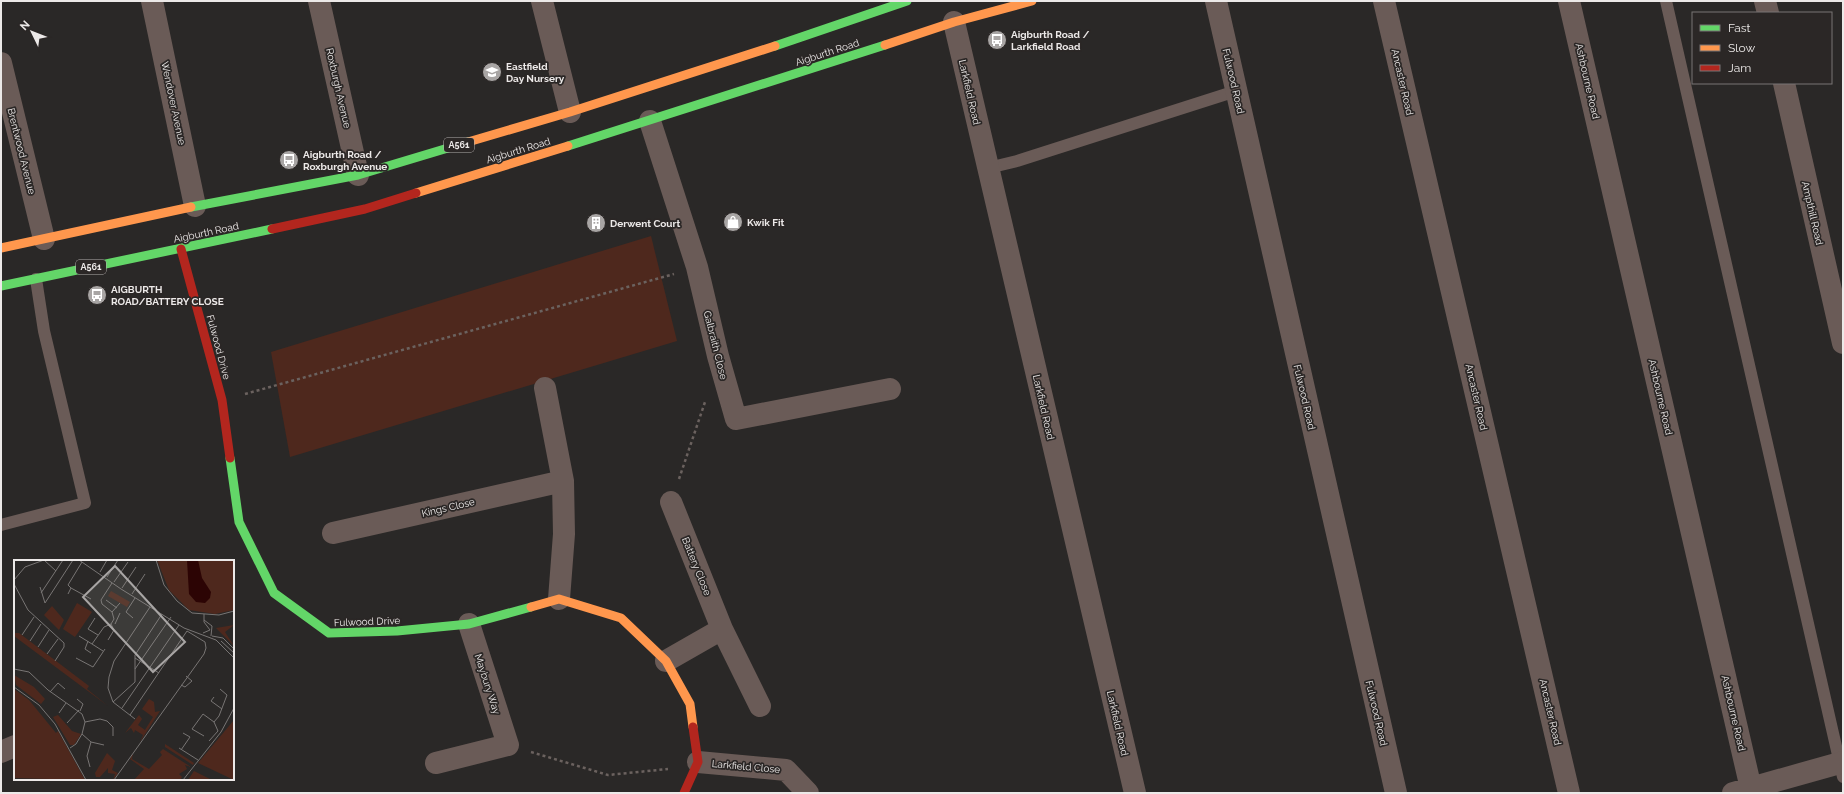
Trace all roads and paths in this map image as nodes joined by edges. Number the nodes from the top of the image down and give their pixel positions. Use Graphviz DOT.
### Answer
graph roads {
  1 [pos="152,1"];
  2 [pos="320,1"];
  3 [pos="542,1"];
  4 [pos="907,1"];
  5 [pos="1032,1"];
  6 [pos="1216,1"];
  7 [pos="1384,1"];
  8 [pos="1569,1"];
  9 [pos="1666,1"];
  10 [pos="1765,1"];
  11 [pos="1768,12"];
  12 [pos="954,22"];
  13 [pos="1,63"];
  14 [pos="1784,84"];
  15 [pos="1236,91"];
  16 [pos="570,112"];
  17 [pos="650,121"];
  18 [pos="988,168"];
  19 [pos="358,175"];
  20 [pos="195,206"];
  21 [pos="44,239"];
  22 [pos="1,248"];
  23 [pos="181,249"];
  24 [pos="697,267"];
  25 [pos="36,278"];
  26 [pos="1,286"];
  27 [pos="1843,343"];
  28 [pos="545,388"];
  29 [pos="890,389"];
  30 [pos="706,399"];
  31 [pos="222,400"];
  32 [pos="563,481"];
  33 [pos="671,502"];
  34 [pos="1,525"];
  35 [pos="333,533"];
  36 [pos="558,599"];
  37 [pos="469,624"];
  38 [pos="722,629"];
  39 [pos="666,661"];
  40 [pos="760,706"];
  41 [pos="508,745"];
  42 [pos="14,746"];
  43 [pos="1,752"];
  44 [pos="698,762"];
  45 [pos="436,763"];
  46 [pos="1842,767"];
  47 [pos="1746,792"];
  48 [pos="684,793"];
  49 [pos="808,793"];
  50 [pos="1135,793"];
  51 [pos="1396,793"];
  52 [pos="1569,793"];
  1 -- 20 [label="street, Wendover Avenue"];
  2 -- 19 [label="street, Roxburgh Avenue"];
  3 -- 16 [label="street"];
  4 -- 16 [label="main road, A561"];
  5 -- 12 [label="main road, Aigburth Road / A561"];
  6 -- 15 [label="street, Fulwood Road"];
  7 -- 52 [label="street, Ancaster Road"];
  8 -- 47 [label="street, Ashbourne Road"];
  9 -- 46 [label="lane"];
  10 -- 11 [label="street"];
  12 -- 17 [label="main road, Aigburth Road / A561"];
  12 -- 18 [label="street, Larkfield Road"];
  13 -- 21 [label="street, Brentwood Avenue"];
  14 -- 27 [label="street, Ampthill Road"];
  15 -- 18 [label="lane"];
  15 -- 51 [label="street, Fulwood Road"];
  16 -- 19 [label="main road, A561"];
  17 -- 23 [label="main road, Aigburth Road / A561"];
  17 -- 24 [label="street, Galbraith Close"];
  18 -- 50 [label="street, Larkfield Road"];
  19 -- 20 [label="main road, A561"];
  20 -- 21 [label="main road, A561"];
  21 -- 22 [label="main road, A561"];
  23 -- 25 [label="main road, Aigburth Road / A561"];
  23 -- 31 [label="main road, Fulwood Drive"];
  24 -- 29 [label="street, Galbraith Close"];
  24 -- 31 [label="path"];
  25 -- 26 [label="main road, Aigburth Road / A561"];
  25 -- 34 [label="lane"];
  28 -- 32 [label="street"];
  30 -- 33 [label="path"];
  31 -- 37 [label="main road, Fulwood Drive"];
  32 -- 35 [label="street, Kings Close"];
  32 -- 36 [label="street"];
  33 -- 38 [label="street, Battery Close"];
  36 -- 37 [label="main road, Fulwood Drive"];
  36 -- 39 [label="main road"];
  37 -- 41 [label="street, Maybury Way"];
  38 -- 39 [label="street"];
  38 -- 40 [label="street, Battery Close"];
  39 -- 44 [label="main road"];
  41 -- 44 [label="path"];
  41 -- 45 [label="street"];
  42 -- 43 [label="street"];
  44 -- 48 [label="main road"];
  44 -- 49 [label="street, Larkfield Close"];
  46 -- 47 [label="street"];
}
